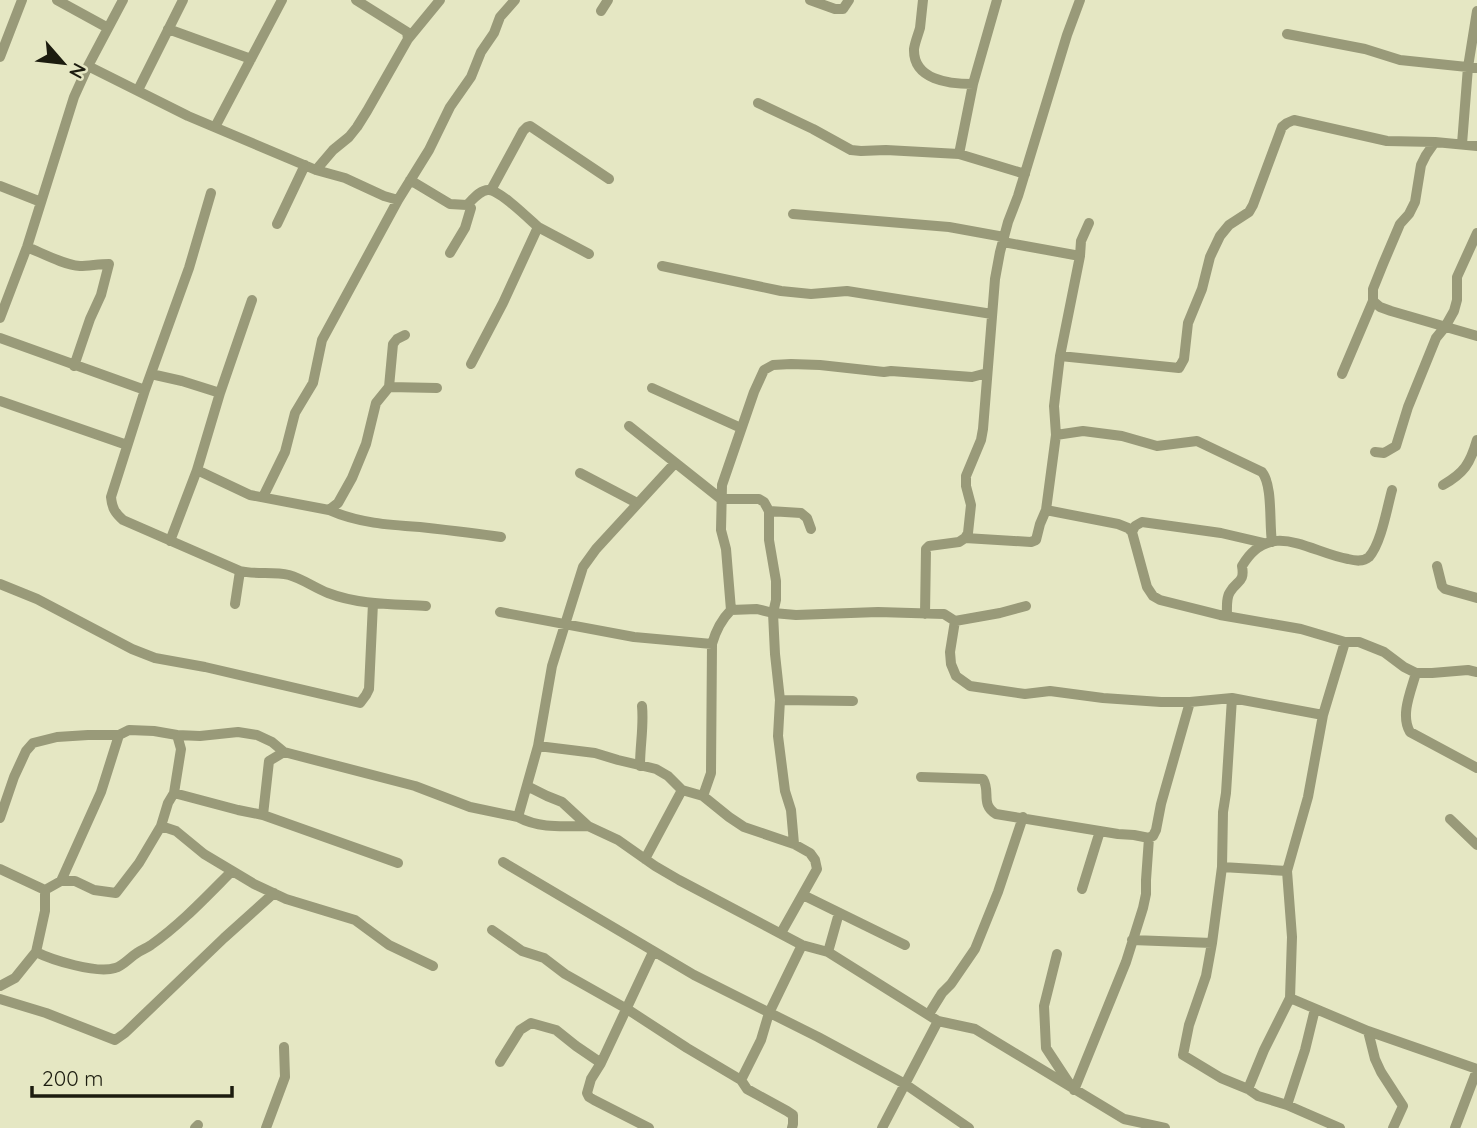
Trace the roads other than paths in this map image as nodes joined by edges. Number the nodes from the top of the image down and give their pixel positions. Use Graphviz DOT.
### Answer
graph roads {
  1 [pos="22,0"];
  2 [pos="57,0"];
  3 [pos="123,0"];
  4 [pos="183,0"];
  5 [pos="282,0"];
  6 [pos="356,0"];
  7 [pos="440,0"];
  8 [pos="515,0"];
  9 [pos="608,0"];
  10 [pos="810,0"];
  11 [pos="849,0"];
  12 [pos="923,0"];
  13 [pos="997,0"];
  14 [pos="1080,0"];
  15 [pos="601,11"];
  16 [pos="1477,11"];
  17 [pos="108,28"];
  18 [pos="167,29"];
  19 [pos="1287,34"];
  20 [pos="408,39"];
  21 [pos="0,58"];
  22 [pos="251,59"];
  23 [pos="88,66"];
  24 [pos="1473,68"];
  25 [pos="973,84"];
  26 [pos="138,90"];
  27 [pos="758,103"];
  28 [pos="215,127"];
  29 [pos="1435,142"];
  30 [pos="1462,144"];
  31 [pos="1477,146"];
  32 [pos="958,154"];
  33 [pos="305,166"];
  34 [pos="316,170"];
  35 [pos="1025,174"];
  36 [pos="609,178"];
  37 [pos="410,180"];
  38 [pos="0,186"];
  39 [pos="491,190"];
  40 [pos="211,193"];
  41 [pos="398,200"];
  42 [pos="41,202"];
  43 [pos="467,205"];
  44 [pos="793,214"];
  45 [pos="277,223"];
  46 [pos="1089,223"];
  47 [pos="538,227"];
  48 [pos="1477,233"];
  49 [pos="1003,239"];
  50 [pos="27,247"];
  51 [pos="450,253"];
  52 [pos="589,254"];
  53 [pos="1080,256"];
  54 [pos="662,266"];
  55 [pos="252,300"];
  56 [pos="1373,301"];
  57 [pos="992,314"];
  58 [pos="0,318"];
  59 [pos="1446,327"];
  60 [pos="405,335"];
  61 [pos="1477,336"];
  62 [pos="0,338"];
  63 [pos="1060,356"];
  64 [pos="471,364"];
  65 [pos="74,366"];
  66 [pos="987,373"];
  67 [pos="151,374"];
  68 [pos="1342,374"];
  69 [pos="389,387"];
  70 [pos="437,388"];
  71 [pos="652,388"];
  72 [pos="145,390"];
  73 [pos="220,393"];
  74 [pos="0,401"];
  75 [pos="629,426"];
  76 [pos="741,428"];
  77 [pos="1056,435"];
  78 [pos="1477,440"];
  79 [pos="127,445"];
  80 [pos="1375,452"];
  81 [pos="674,463"];
  82 [pos="197,470"];
  83 [pos="580,473"];
  84 [pos="1443,485"];
  85 [pos="1392,490"];
  86 [pos="263,497"];
  87 [pos="722,499"];
  88 [pos="637,503"];
  89 [pos="329,510"];
  90 [pos="1046,510"];
  91 [pos="769,511"];
  92 [pos="811,529"];
  93 [pos="1132,532"];
  94 [pos="502,537"];
  95 [pos="965,538"];
  96 [pos="170,541"];
  97 [pos="1268,543"];
  98 [pos="1437,566"];
  99 [pos="240,571"];
  100 [pos="0,584"];
  101 [pos="1477,598"];
  102 [pos="373,603"];
  103 [pos="235,604"];
  104 [pos="426,606"];
  105 [pos="1026,606"];
  106 [pos="731,610"];
  107 [pos="500,612"];
  108 [pos="773,613"];
  109 [pos="925,614"];
  110 [pos="1227,616"];
  111 [pos="955,621"];
  112 [pos="565,624"];
  113 [pos="1345,642"];
  114 [pos="712,644"];
  115 [pos="1477,672"];
  116 [pos="1416,673"];
  117 [pos="1231,698"];
  118 [pos="780,700"];
  119 [pos="853,701"];
  120 [pos="1190,702"];
  121 [pos="642,706"];
  122 [pos="1323,715"];
  123 [pos="119,735"];
  124 [pos="177,735"];
  125 [pos="538,746"];
  126 [pos="285,752"];
  127 [pos="640,766"];
  128 [pos="1477,768"];
  129 [pos="920,777"];
  130 [pos="527,786"];
  131 [pos="682,790"];
  132 [pos="174,793"];
  133 [pos="703,796"];
  134 [pos="263,815"];
  135 [pos="518,817"];
  136 [pos="1023,817"];
  137 [pos="0,818"];
  138 [pos="1450,820"];
  139 [pos="161,826"];
  140 [pos="588,826"];
  141 [pos="1100,831"];
  142 [pos="1149,838"];
  143 [pos="794,844"];
  144 [pos="1477,845"];
  145 [pos="646,859"];
  146 [pos="503,862"];
  147 [pos="398,863"];
  148 [pos="1222,867"];
  149 [pos="0,869"];
  150 [pos="1287,871"];
  151 [pos="232,872"];
  152 [pos="61,881"];
  153 [pos="1082,889"];
  154 [pos="46,890"];
  155 [pos="274,893"];
  156 [pos="803,895"];
  157 [pos="839,913"];
  158 [pos="492,930"];
  159 [pos="781,933"];
  160 [pos="1132,940"];
  161 [pos="1212,943"];
  162 [pos="802,945"];
  163 [pos="905,945"];
  164 [pos="653,951"];
  165 [pos="828,952"];
  166 [pos="36,953"];
  167 [pos="1057,954"];
  168 [pos="433,966"];
  169 [pos="0,986"];
  170 [pos="1290,998"];
  171 [pos="0,999"];
  172 [pos="627,1009"];
  173 [pos="1315,1009"];
  174 [pos="769,1013"];
  175 [pos="933,1017"];
  176 [pos="1368,1031"];
  177 [pos="284,1047"];
  178 [pos="500,1062"];
  179 [pos="601,1063"];
  180 [pos="1477,1070"];
  181 [pos="741,1080"];
  182 [pos="905,1084"];
  183 [pos="1248,1089"];
  184 [pos="1074,1090"];
  185 [pos="1287,1105"];
  186 [pos="267,1128"];
  187 [pos="649,1128"];
  188 [pos="792,1128"];
  189 [pos="882,1128"];
  190 [pos="967,1128"];
  191 [pos="1165,1128"];
  192 [pos="1340,1128"];
  193 [pos="1393,1128"];
  194 [pos="1455,1128"];
  1 -- 21 [label="street"];
  2 -- 17 [label="street"];
  3 -- 17 [label="street"];
  4 -- 18 [label="street"];
  5 -- 22 [label="street"];
  6 -- 20 [label="street"];
  7 -- 20 [label="street"];
  8 -- 37 [label="street"];
  9 -- 15 [label="street"];
  10 -- 11 [label="street"];
  12 -- 25 [label="street"];
  13 -- 25 [label="street"];
  14 -- 35 [label="street"];
  16 -- 24 [label="street"];
  17 -- 23 [label="street"];
  18 -- 22 [label="street"];
  18 -- 26 [label="street"];
  19 -- 24 [label="street"];
  20 -- 34 [label="street"];
  22 -- 28 [label="street"];
  23 -- 26 [label="street"];
  23 -- 42 [label="street"];
  24 -- 30 [label="street"];
  25 -- 32 [label="street"];
  26 -- 28 [label="street"];
  27 -- 32 [label="street"];
  28 -- 33 [label="street"];
  29 -- 30 [label="street"];
  29 -- 56 [label="street"];
  29 -- 63 [label="street"];
  30 -- 31 [label="street"];
  32 -- 35 [label="street"];
  33 -- 34 [label="street"];
  33 -- 45 [label="street"];
  34 -- 41 [label="street"];
  35 -- 49 [label="street"];
  36 -- 39 [label="street"];
  37 -- 41 [label="street"];
  37 -- 43 [label="street"];
  38 -- 42 [label="street"];
  39 -- 43 [label="street"];
  39 -- 47 [label="street"];
  40 -- 67 [label="street"];
  41 -- 86 [label="street"];
  42 -- 50 [label="street"];
  43 -- 51 [label="street"];
  44 -- 49 [label="street"];
  46 -- 53 [label="street"];
  47 -- 52 [label="street"];
  47 -- 64 [label="street"];
  48 -- 59 [label="street"];
  49 -- 53 [label="street"];
  49 -- 57 [label="street"];
  50 -- 58 [label="street"];
  50 -- 65 [label="street"];
  53 -- 63 [label="street"];
  54 -- 57 [label="street"];
  55 -- 73 [label="street"];
  56 -- 59 [label="street"];
  56 -- 68 [label="street"];
  57 -- 66 [label="street"];
  59 -- 61 [label="street"];
  59 -- 80 [label="street"];
  60 -- 69 [label="street"];
  62 -- 65 [label="street"];
  63 -- 77 [label="street"];
  65 -- 72 [label="street"];
  66 -- 76 [label="street"];
  66 -- 95 [label="street"];
  67 -- 72 [label="street"];
  67 -- 73 [label="street"];
  69 -- 70 [label="street"];
  69 -- 89 [label="street"];
  71 -- 76 [label="street"];
  72 -- 79 [label="street"];
  73 -- 82 [label="street"];
  74 -- 79 [label="street"];
  75 -- 81 [label="street"];
  76 -- 87 [label="street"];
  77 -- 90 [label="street"];
  77 -- 97 [label="street"];
  78 -- 84 [label="street"];
  79 -- 96 [label="street"];
  81 -- 87 [label="street"];
  81 -- 88 [label="street"];
  82 -- 86 [label="street"];
  82 -- 96 [label="street"];
  83 -- 88 [label="street"];
  85 -- 97 [label="street"];
  86 -- 89 [label="street"];
  87 -- 91 [label="street"];
  87 -- 106 [label="street"];
  88 -- 112 [label="street"];
  89 -- 94 [label="street"];
  90 -- 93 [label="street"];
  90 -- 95 [label="street"];
  91 -- 92 [label="street"];
  91 -- 108 [label="street"];
  93 -- 97 [label="street"];
  93 -- 110 [label="street"];
  95 -- 109 [label="street"];
  96 -- 99 [label="street"];
  97 -- 110 [label="street"];
  98 -- 101 [label="street"];
  99 -- 102 [label="street"];
  99 -- 103 [label="street"];
  100 -- 102 [label="street"];
  102 -- 104 [label="street"];
  105 -- 111 [label="street"];
  106 -- 108 [label="street"];
  106 -- 114 [label="street"];
  107 -- 112 [label="street"];
  108 -- 109 [label="street"];
  108 -- 118 [label="street"];
  109 -- 111 [label="street"];
  110 -- 113 [label="street"];
  111 -- 120 [label="street"];
  112 -- 114 [label="street"];
  112 -- 125 [label="street"];
  113 -- 116 [label="street"];
  113 -- 122 [label="street"];
  114 -- 133 [label="street"];
  115 -- 116 [label="street"];
  116 -- 128 [label="street"];
  117 -- 120 [label="street"];
  117 -- 122 [label="street"];
  117 -- 148 [label="street"];
  118 -- 119 [label="street"];
  118 -- 143 [label="street"];
  120 -- 142 [label="street"];
  121 -- 127 [label="street"];
  122 -- 150 [label="street"];
  123 -- 124 [label="street"];
  123 -- 137 [label="street"];
  123 -- 152 [label="street"];
  124 -- 126 [label="street"];
  124 -- 132 [label="street"];
  125 -- 127 [label="street"];
  125 -- 130 [label="street"];
  126 -- 134 [label="street"];
  126 -- 135 [label="street"];
  127 -- 131 [label="street"];
  129 -- 136 [label="street"];
  130 -- 135 [label="street"];
  130 -- 140 [label="street"];
  131 -- 133 [label="street"];
  131 -- 145 [label="street"];
  132 -- 134 [label="street"];
  132 -- 139 [label="street"];
  133 -- 143 [label="street"];
  134 -- 147 [label="street"];
  135 -- 140 [label="street"];
  136 -- 141 [label="street"];
  136 -- 175 [label="street"];
  138 -- 144 [label="street"];
  139 -- 151 [label="street"];
  139 -- 152 [label="street"];
  140 -- 145 [label="street"];
  141 -- 142 [label="street"];
  141 -- 153 [label="street"];
  142 -- 160 [label="street"];
  143 -- 156 [label="street"];
  145 -- 159 [label="street"];
  146 -- 164 [label="street"];
  148 -- 150 [label="street"];
  148 -- 161 [label="street"];
  149 -- 154 [label="street"];
  150 -- 170 [label="street"];
  151 -- 155 [label="street"];
  151 -- 166 [label="street"];
  152 -- 154 [label="street"];
  154 -- 166 [label="street"];
  155 -- 168 [label="street"];
  155 -- 171 [label="street"];
  156 -- 157 [label="street"];
  156 -- 159 [label="street"];
  157 -- 163 [label="street"];
  157 -- 165 [label="street"];
  158 -- 172 [label="street"];
  159 -- 162 [label="street"];
  160 -- 161 [label="street"];
  160 -- 184 [label="street"];
  161 -- 183 [label="street"];
  162 -- 165 [label="street"];
  162 -- 174 [label="street"];
  164 -- 172 [label="street"];
  164 -- 174 [label="street"];
  165 -- 175 [label="street"];
  166 -- 169 [label="street"];
  167 -- 184 [label="street"];
  170 -- 173 [label="street"];
  170 -- 183 [label="street"];
  172 -- 179 [label="street"];
  172 -- 181 [label="street"];
  173 -- 176 [label="street"];
  173 -- 185 [label="street"];
  174 -- 181 [label="street"];
  174 -- 182 [label="street"];
  175 -- 182 [label="street"];
  175 -- 184 [label="street"];
  176 -- 180 [label="street"];
  176 -- 193 [label="street"];
  177 -- 186 [label="street"];
  178 -- 179 [label="street"];
  179 -- 187 [label="street"];
  180 -- 194 [label="street"];
  181 -- 188 [label="street"];
  182 -- 189 [label="street"];
  182 -- 190 [label="street"];
  183 -- 185 [label="street"];
  184 -- 191 [label="street"];
  185 -- 192 [label="street"];
}
